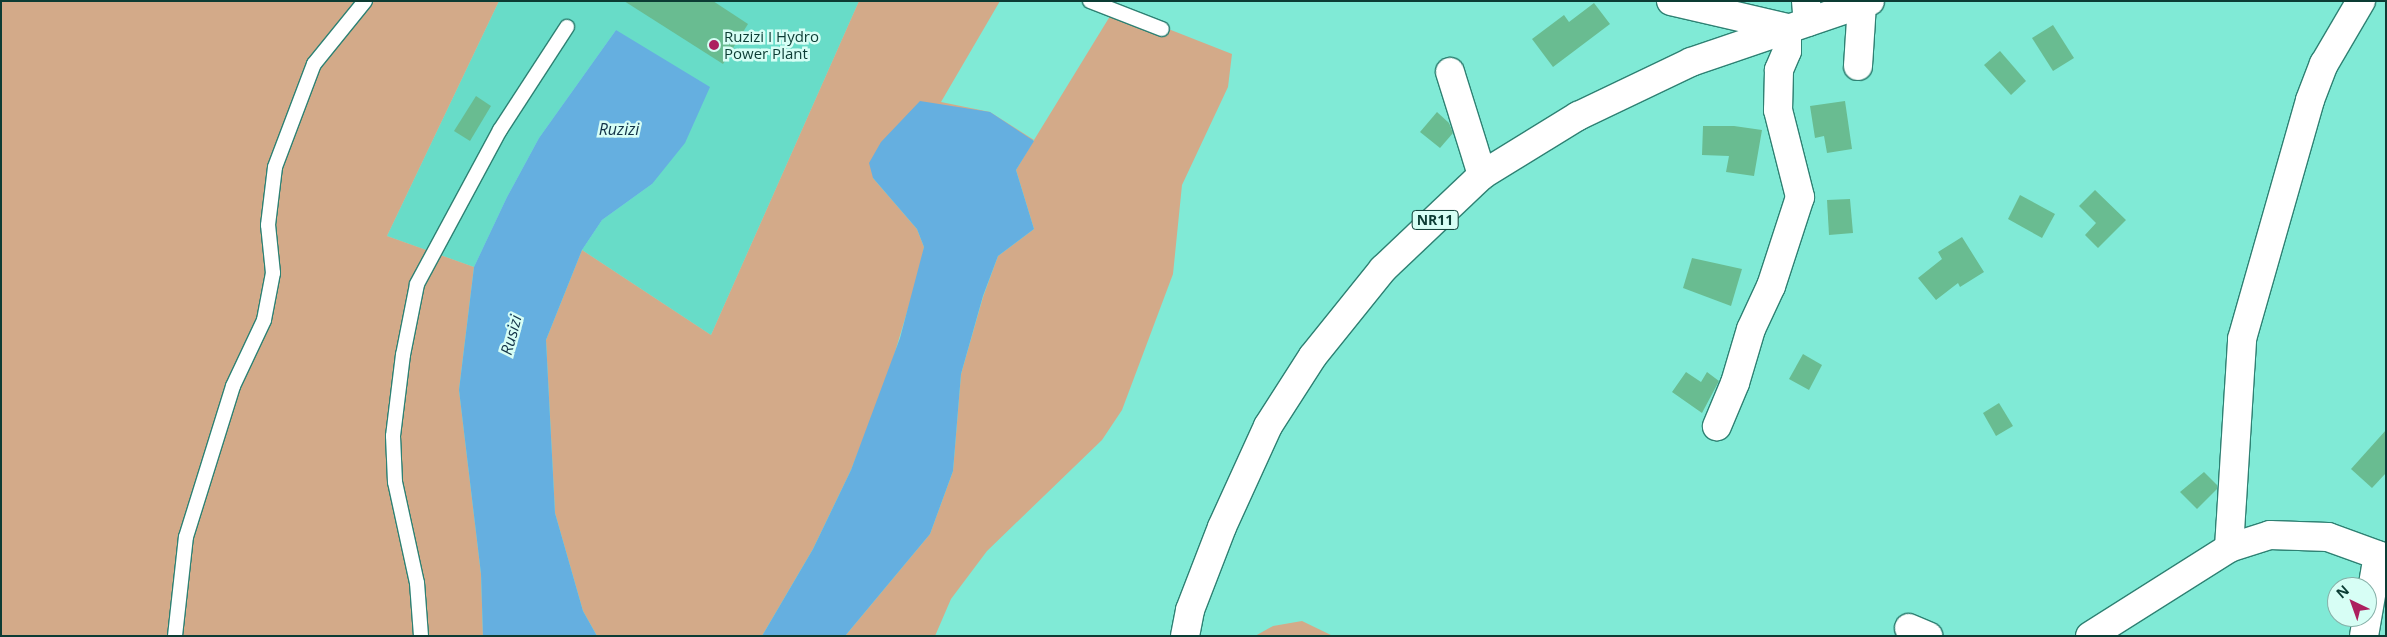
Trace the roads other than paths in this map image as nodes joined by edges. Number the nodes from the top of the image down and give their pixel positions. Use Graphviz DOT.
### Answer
graph roads {
  1 [pos="365,1"];
  2 [pos="1090,1"];
  3 [pos="1671,1"];
  4 [pos="2361,1"];
  5 [pos="1866,2"];
  6 [pos="1800,17"];
  7 [pos="567,27"];
  8 [pos="1162,29"];
  9 [pos="1858,66"];
  10 [pos="1450,72"];
  11 [pos="1482,175"];
  12 [pos="1717,426"];
  13 [pos="2229,548"];
  14 [pos="2382,557"];
  15 [pos="175,636"];
  16 [pos="421,636"];
  17 [pos="1185,636"];
  18 [pos="2090,636"];
  19 [pos="2364,636"];
  1 -- 15 [label="lane"];
  2 -- 8 [label="lane"];
  3 -- 6 [label="main road"];
  4 -- 13 [label="main road"];
  5 -- 6 [label="main road, NR11"];
  5 -- 9 [label="main road"];
  6 -- 11 [label="main road, NR11"];
  6 -- 12 [label="main road"];
  7 -- 16 [label="lane"];
  10 -- 11 [label="main road"];
  11 -- 17 [label="main road, NR11"];
  13 -- 14 [label="main road"];
  13 -- 18 [label="main road"];
  14 -- 19 [label="main road"];
}
